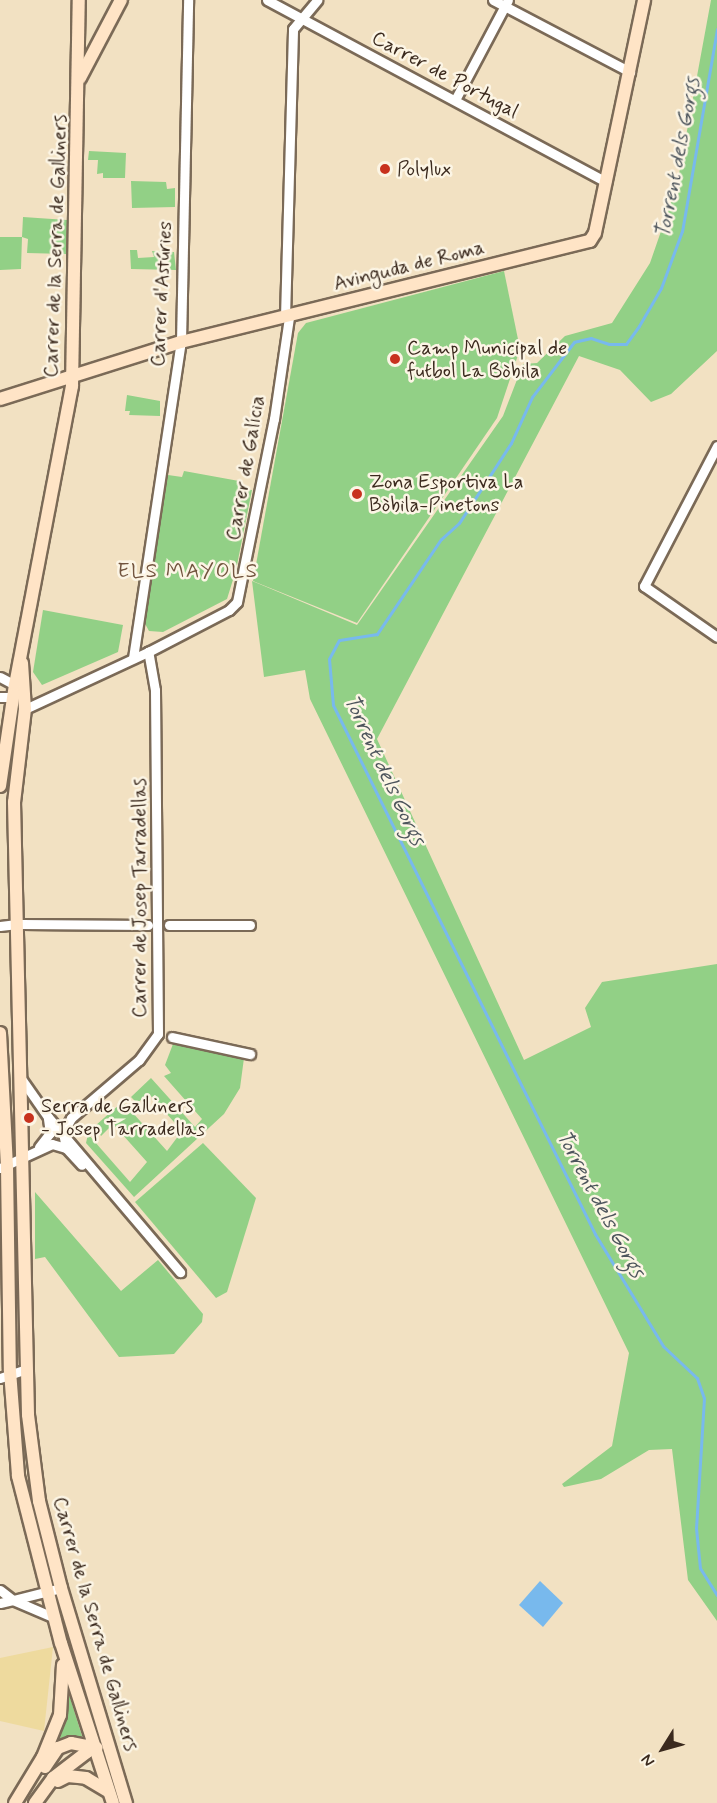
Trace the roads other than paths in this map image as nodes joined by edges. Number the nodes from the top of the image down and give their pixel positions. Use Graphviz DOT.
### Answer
graph roads {
  1 [pos="79,0"];
  2 [pos="121,0"];
  3 [pos="188,0"];
  4 [pos="267,0"];
  5 [pos="317,0"];
  6 [pos="493,0"];
  7 [pos="644,0"];
  8 [pos="507,3"];
  9 [pos="302,18"];
  10 [pos="80,40"];
  11 [pos="98,45"];
  12 [pos="630,72"];
  13 [pos="80,79"];
  14 [pos="454,100"];
  15 [pos="606,182"];
  16 [pos="287,317"];
  17 [pos="182,342"];
  18 [pos="73,374"];
  19 [pos="0,399"];
  20 [pos="717,446"];
  21 [pos="717,637"];
  22 [pos="148,652"];
  23 [pos="133,658"];
  24 [pos="22,663"];
  25 [pos="0,677"];
  26 [pos="14,691"];
  27 [pos="0,697"];
  28 [pos="25,709"];
  29 [pos="4,761"];
  30 [pos="20,763"];
  31 [pos="0,786"];
  32 [pos="19,924"];
  33 [pos="148,925"];
  34 [pos="169,925"];
  35 [pos="250,925"];
  36 [pos="0,926"];
  37 [pos="0,1033"];
  38 [pos="172,1037"];
  39 [pos="250,1054"];
  40 [pos="20,1076"];
  41 [pos="48,1117"];
  42 [pos="71,1118"];
  43 [pos="63,1132"];
  44 [pos="39,1147"];
  45 [pos="66,1148"];
  46 [pos="23,1159"];
  47 [pos="3,1167"];
  48 [pos="105,1185"];
  49 [pos="180,1272"];
  50 [pos="26,1369"];
  51 [pos="5,1375"];
  52 [pos="61,1588"];
  53 [pos="0,1590"];
  54 [pos="47,1590"];
  55 [pos="13,1600"];
  56 [pos="0,1603"];
  57 [pos="55,1618"];
  58 [pos="62,1642"];
  59 [pos="85,1665"];
  60 [pos="92,1744"];
  61 [pos="118,1777"];
  62 [pos="110,1797"];
  63 [pos="15,1803"];
  64 [pos="20,1803"];
  65 [pos="35,1803"];
  66 [pos="40,1803"];
  67 [pos="126,1803"];
  1 -- 10 [label="street, Carrer de la Serra de Galliners"];
  2 -- 11 [label="street"];
  3 -- 17 [label="street, Carrer d'Astúries"];
  4 -- 9 [label="street, Carrer de Portugal"];
  5 -- 9 [label="street"];
  6 -- 8 [label="street"];
  7 -- 12 [label="street, Avinguda de Roma"];
  8 -- 12 [label="street"];
  8 -- 14 [label="street"];
  9 -- 14 [label="street, Carrer de Portugal"];
  9 -- 16 [label="street, Carrer de Galícia"];
  10 -- 11 [label="street"];
  10 -- 13 [label="street, Carrer de la Serra de Galliners"];
  11 -- 13 [label="street"];
  12 -- 15 [label="street, Avinguda de Roma"];
  13 -- 18 [label="street, Carrer de la Serra de Galliners"];
  14 -- 15 [label="street, Carrer de Portugal"];
  15 -- 16 [label="street, Avinguda de Roma"];
  16 -- 17 [label="street, Avinguda de Roma"];
  16 -- 22 [label="street, Carrer de Galícia"];
  17 -- 18 [label="street, Avinguda de Roma"];
  17 -- 23 [label="street, Carrer d'Astúries"];
  18 -- 19 [label="street, Avinguda de Roma"];
  18 -- 24 [label="street, Carrer de la Serra de Galliners"];
  20 -- 21 [label="street"];
  22 -- 23 [label="street, Carrer de Galícia"];
  22 -- 42 [label="street, Carrer de Josep Tarradellas"];
  23 -- 28 [label="street, Carrer de Galícia"];
  24 -- 26 [label="street, Carrer de la Serra de Galliners"];
  24 -- 28 [label="street, Carrer de la Serra de Galliners"];
  25 -- 26 [label="street"];
  26 -- 27 [label="street"];
  26 -- 28 [label="street"];
  26 -- 29 [label="street, Carrer de la Serra de Galliners"];
  28 -- 30 [label="street, Carrer de la Serra de Galliners"];
  29 -- 30 [label="street"];
  29 -- 31 [label="street, Carrer de la Serra de Galliners"];
  30 -- 32 [label="street, Carrer de la Serra de Galliners"];
  32 -- 33 [label="street"];
  32 -- 36 [label="street"];
  32 -- 40 [label="street, Carrer de la Serra de Galliners"];
  34 -- 35 [label="street"];
  37 -- 47 [label="street, Carrer de la Serra de Galliners"];
  38 -- 39 [label="street"];
  40 -- 41 [label="street"];
  40 -- 46 [label="street, Carrer de la Serra de Galliners"];
  41 -- 42 [label="street"];
  41 -- 43 [label="street"];
  41 -- 44 [label="street"];
  42 -- 43 [label="street"];
  43 -- 45 [label="street"];
  43 -- 48 [label="street"];
  44 -- 45 [label="street"];
  44 -- 46 [label="street"];
  45 -- 48 [label="street"];
  46 -- 47 [label="street"];
  46 -- 50 [label="street, Carrer de la Serra de Galliners"];
  47 -- 51 [label="street, Carrer de la Serra de Galliners"];
  48 -- 49 [label="street"];
  50 -- 51 [label="street"];
  50 -- 52 [label="street, Carrer de la Serra de Galliners"];
  51 -- 54 [label="street, Carrer de la Serra de Galliners"];
  52 -- 54 [label="street"];
  52 -- 59 [label="street, Carrer de la Serra de Galliners"];
  53 -- 55 [label="street"];
  54 -- 55 [label="street"];
  54 -- 57 [label="street, Carrer de la Serra de Galliners"];
  55 -- 56 [label="street"];
  55 -- 57 [label="street"];
  57 -- 58 [label="street, Carrer de la Serra de Galliners"];
  58 -- 60 [label="street, Carrer de la Serra de Galliners"];
  58 -- 63 [label="street"];
  59 -- 60 [label="street"];
  59 -- 61 [label="street, Carrer de la Serra de Galliners"];
  60 -- 61 [label="street"];
  60 -- 62 [label="street, Carrer de la Serra de Galliners"];
  60 -- 64 [label="street"];
  60 -- 65 [label="street"];
  61 -- 67 [label="street, Carrer de la Serra de Galliners"];
  62 -- 66 [label="street"];
}
